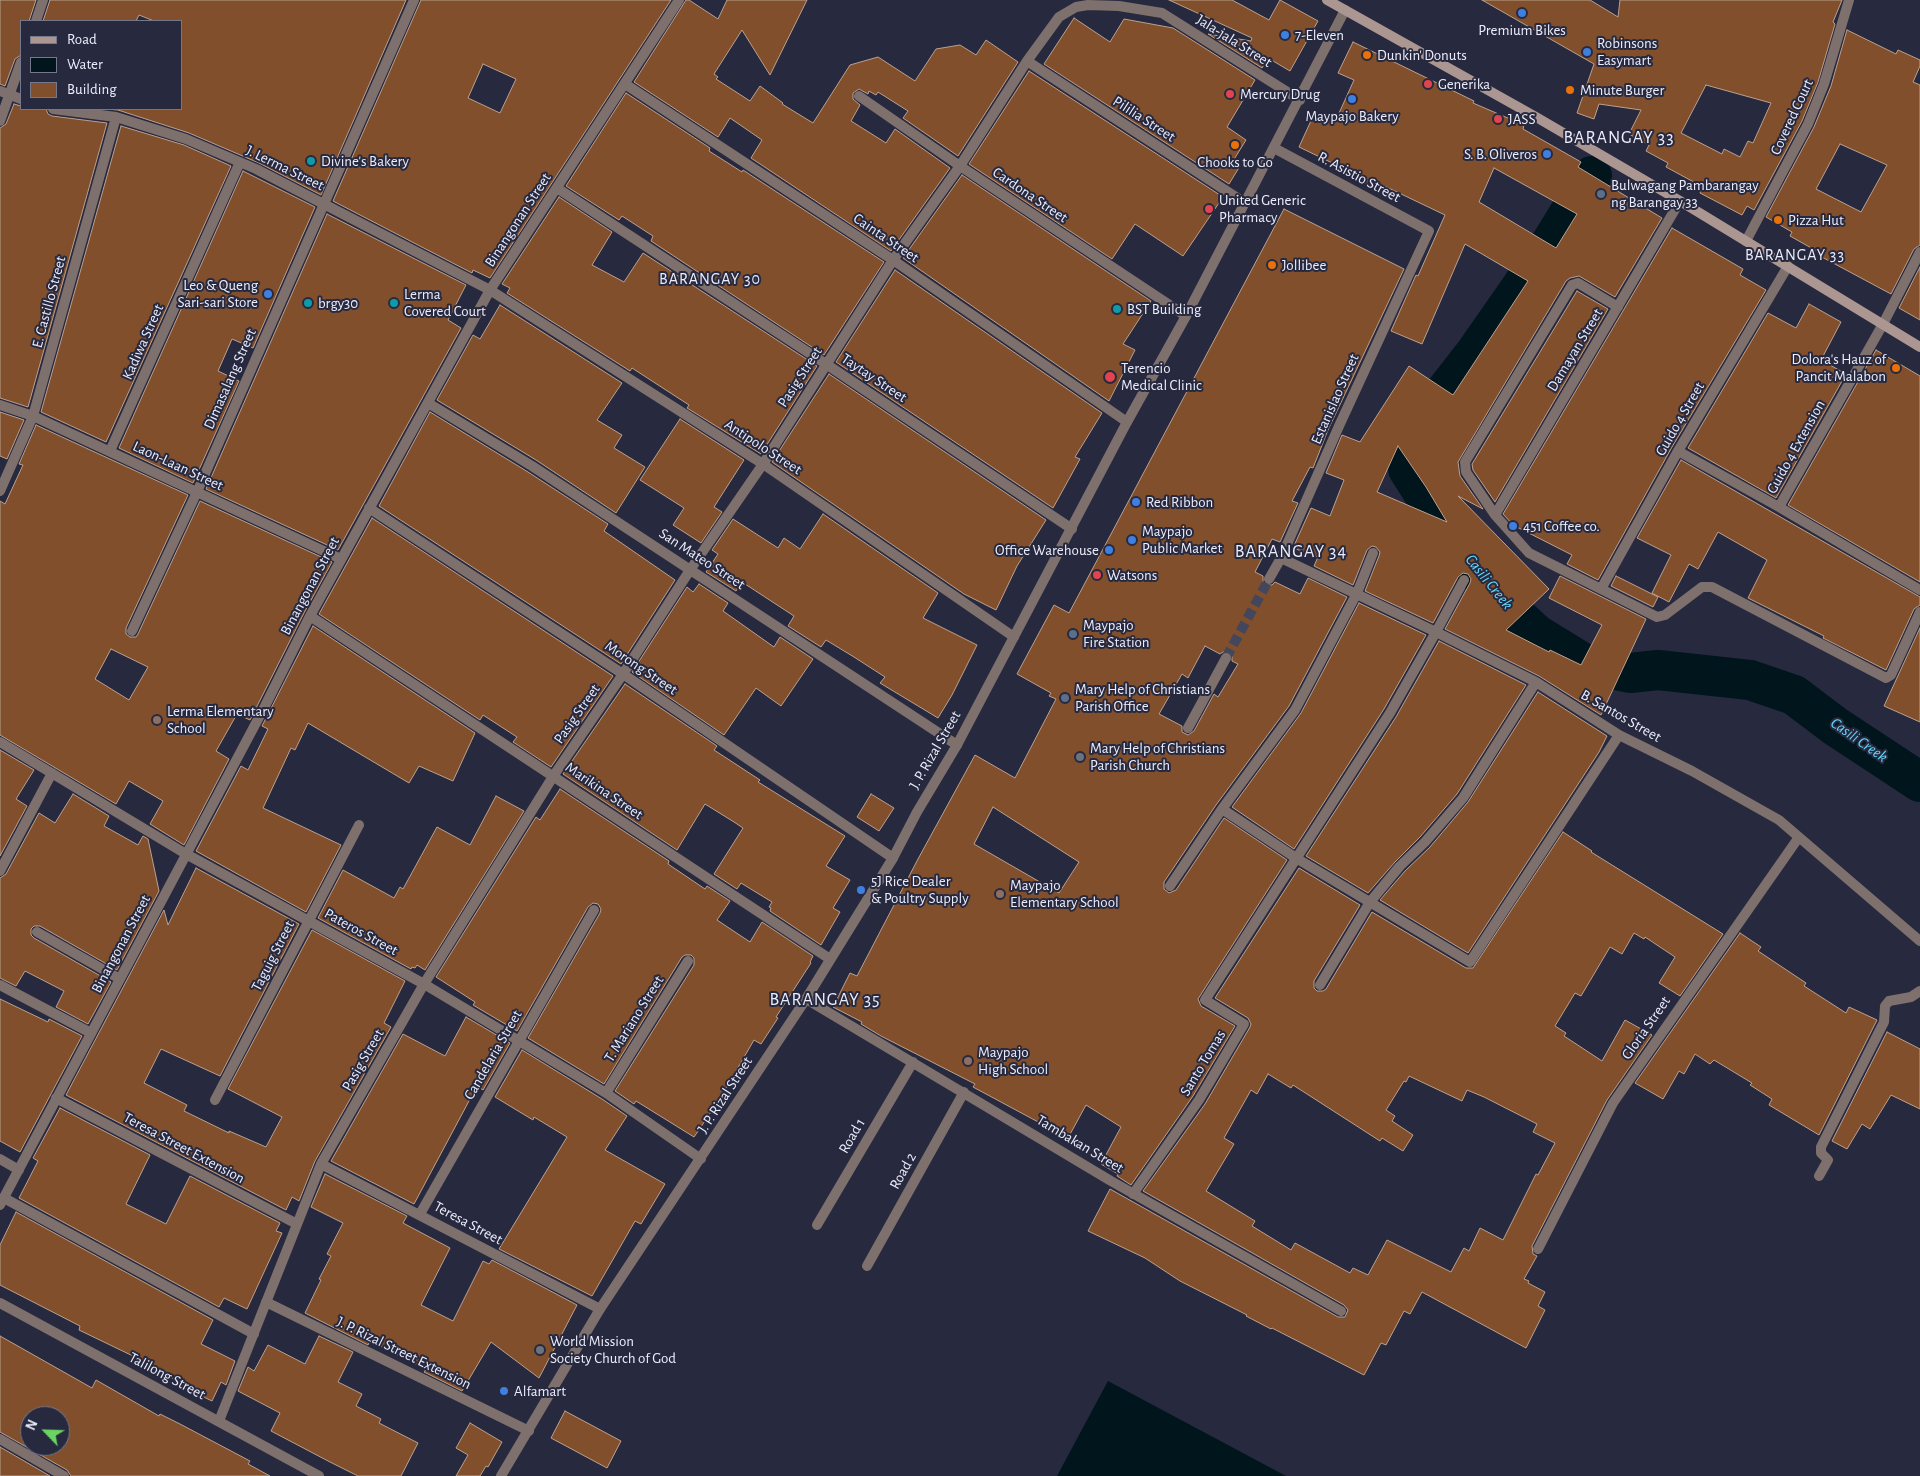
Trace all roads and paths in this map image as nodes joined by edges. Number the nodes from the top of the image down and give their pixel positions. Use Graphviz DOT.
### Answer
graph roads {
  1 [pos="43,0"];
  2 [pos="414,0"];
  3 [pos="679,0"];
  4 [pos="1327,0"];
  5 [pos="1849,0"];
  6 [pos="1345,10"];
  7 [pos="36,20"];
  8 [pos="1027,61"];
  9 [pos="20,64"];
  10 [pos="625,84"];
  11 [pos="5,93"];
  12 [pos="859,96"];
  13 [pos="20,99"];
  14 [pos="1300,100"];
  15 [pos="61,110"];
  16 [pos="116,117"];
  17 [pos="0,121"];
  18 [pos="1274,148"];
  19 [pos="240,162"];
  20 [pos="960,166"];
  21 [pos="557,188"];
  22 [pos="1680,200"];
  23 [pos="324,203"];
  24 [pos="1245,203"];
  25 [pos="1429,231"];
  26 [pos="1746,242"];
  27 [pos="1920,252"];
  28 [pos="893,260"];
  29 [pos="1788,266"];
  30 [pos="490,290"];
  31 [pos="1618,307"];
  32 [pos="1186,316"];
  33 [pos="1883,324"];
  34 [pos="1920,347"];
  35 [pos="826,364"];
  36 [pos="428,403"];
  37 [pos="0,405"];
  38 [pos="33,416"];
  39 [pos="1127,422"];
  40 [pos="110,451"];
  41 [pos="1678,451"];
  42 [pos="763,464"];
  43 [pos="0,492"];
  44 [pos="197,492"];
  45 [pos="1779,507"];
  46 [pos="369,508"];
  47 [pos="1495,515"];
  48 [pos="1072,529"];
  49 [pos="1373,553"];
  50 [pos="1281,558"];
  51 [pos="341,559"];
  52 [pos="690,570"];
  53 [pos="1269,579"];
  54 [pos="1464,580"];
  55 [pos="1601,589"];
  56 [pos="1920,590"];
  57 [pos="1357,593"];
  58 [pos="1920,612"];
  59 [pos="310,616"];
  60 [pos="132,632"];
  61 [pos="1436,632"];
  62 [pos="1014,637"];
  63 [pos="1226,658"];
  64 [pos="623,674"];
  65 [pos="1536,682"];
  66 [pos="1188,728"];
  67 [pos="1619,735"];
  68 [pos="0,742"];
  69 [pos="957,745"];
  70 [pos="52,773"];
  71 [pos="554,775"];
  72 [pos="1222,808"];
  73 [pos="359,825"];
  74 [pos="1799,837"];
  75 [pos="186,854"];
  76 [pos="892,858"];
  77 [pos="1296,858"];
  78 [pos="0,871"];
  79 [pos="1170,886"];
  80 [pos="1370,902"];
  81 [pos="594,910"];
  82 [pos="308,920"];
  83 [pos="37,932"];
  84 [pos="1920,941"];
  85 [pos="688,960"];
  86 [pos="830,960"];
  87 [pos="120,979"];
  88 [pos="424,984"];
  89 [pos="0,985"];
  90 [pos="1320,985"];
  91 [pos="1920,991"];
  92 [pos="806,999"];
  93 [pos="91,1033"];
  94 [pos="518,1041"];
  95 [pos="913,1062"];
  96 [pos="964,1092"];
  97 [pos="606,1093"];
  98 [pos="56,1098"];
  99 [pos="215,1100"];
  100 [pos="701,1158"];
  101 [pos="0,1159"];
  102 [pos="321,1164"];
  103 [pos="18,1170"];
  104 [pos="1819,1176"];
  105 [pos="1133,1194"];
  106 [pos="2,1202"];
  107 [pos="420,1214"];
  108 [pos="297,1224"];
  109 [pos="817,1225"];
  110 [pos="1538,1249"];
  111 [pos="867,1266"];
  112 [pos="266,1302"];
  113 [pos="0,1303"];
  114 [pos="600,1310"];
  115 [pos="1340,1311"];
  116 [pos="254,1334"];
  117 [pos="219,1421"];
  118 [pos="529,1431"];
  119 [pos="0,1439"];
  120 [pos="64,1476"];
  121 [pos="319,1476"];
  122 [pos="501,1476"];
  1 -- 7 [label="street"];
  2 -- 23 [label="street, Dimasalang Street"];
  3 -- 10 [label="street, Binangonan Street"];
  4 -- 6 [label="main road"];
  5 -- 26 [label="street, Covered Court"];
  6 -- 14 [label="street, J. P. Rizal Street"];
  6 -- 22 [label="main road"];
  8 -- 14 [label="street, Jala-jala Street"];
  8 -- 20 [label="street, Pasig Street"];
  8 -- 24 [label="street, Pililia Street"];
  9 -- 11 [label="street"];
  10 -- 21 [label="street, Binangonan Street"];
  10 -- 28 [label="street, Cainta Street"];
  11 -- 13 [label="street"];
  11 -- 17 [label="street"];
  12 -- 20 [label="street, Cardona Street"];
  14 -- 18 [label="street, J. P. Rizal Street"];
  15 -- 16 [label="street, J. Lerma Street"];
  16 -- 19 [label="street, J. Lerma Street"];
  16 -- 38 [label="street, E. Castillo Street"];
  18 -- 24 [label="street, J. P. Rizal Street"];
  18 -- 25 [label="street, R. Asistio Street"];
  19 -- 23 [label="street, J. Lerma Street"];
  19 -- 40 [label="street, Kadiwa Street"];
  20 -- 28 [label="street, Pasig Street"];
  20 -- 32 [label="street, Cardona Street"];
  21 -- 30 [label="street, Binangonan Street"];
  21 -- 35 [label="street, Taytay Street"];
  22 -- 26 [label="main road"];
  22 -- 31 [label="street, Damayan Street"];
  23 -- 30 [label="street, J. Lerma Street"];
  23 -- 44 [label="street, Dimasalang Street"];
  24 -- 32 [label="street, J. P. Rizal Street"];
  25 -- 50 [label="street, Estanislao Street"];
  26 -- 29 [label="main road"];
  27 -- 33 [label="street, Guido 4 Extension"];
  28 -- 35 [label="street, Pasig Street"];
  28 -- 39 [label="street, Cainta Street"];
  29 -- 33 [label="main road"];
  29 -- 41 [label="street, Guido 4 Street"];
  30 -- 36 [label="street, Binangonan Street"];
  30 -- 42 [label="street, Antipolo Street"];
  31 -- 47 [label="street, Damayan Street"];
  31 -- 47 [label="street"];
  32 -- 39 [label="street, J. P. Rizal Street"];
  33 -- 34 [label="main road"];
  33 -- 45 [label="street, Guido 4 Extension"];
  35 -- 42 [label="street, Pasig Street"];
  35 -- 48 [label="street, Taytay Street"];
  36 -- 46 [label="street, Binangonan Street"];
  36 -- 52 [label="street, San Mateo Street"];
  37 -- 38 [label="street, Laon-Laan Street"];
  38 -- 40 [label="street, Laon-Laan Street"];
  38 -- 43 [label="street, E. Castillo Street"];
  39 -- 48 [label="street, J. P. Rizal Street"];
  40 -- 44 [label="street, Laon-Laan Street"];
  41 -- 45 [label="street"];
  41 -- 55 [label="street, Guido 4 Street"];
  42 -- 52 [label="street, Pasig Street"];
  42 -- 62 [label="street, Antipolo Street"];
  44 -- 51 [label="street, Laon-Laan Street"];
  44 -- 60 [label="street, Dimasalang Street"];
  45 -- 56 [label="street"];
  46 -- 51 [label="street, Binangonan Street"];
  46 -- 64 [label="street, Morong Street"];
  47 -- 55 [label="street"];
  48 -- 62 [label="street, J. P. Rizal Street"];
  49 -- 57 [label="street"];
  50 -- 53 [label="street, Estanislao Street"];
  50 -- 57 [label="street, B. Santos Street"];
  51 -- 59 [label="street, Binangonan Street"];
  52 -- 64 [label="street, Pasig Street"];
  52 -- 69 [label="street, San Mateo Street"];
  54 -- 61 [label="street"];
  55 -- 58 [label="street"];
  57 -- 61 [label="street, B. Santos Street"];
  57 -- 72 [label="street"];
  59 -- 71 [label="street, Marikina Street"];
  59 -- 75 [label="street, Binangonan Street"];
  61 -- 65 [label="street, B. Santos Street"];
  61 -- 77 [label="street"];
  62 -- 69 [label="street, J. P. Rizal Street"];
  63 -- 66 [label="street"];
  64 -- 71 [label="street, Pasig Street"];
  64 -- 76 [label="street, Morong Street"];
  65 -- 67 [label="street, B. Santos Street"];
  65 -- 80 [label="street"];
  67 -- 74 [label="street, B. Santos Street"];
  67 -- 80 [label="street"];
  68 -- 70 [label="street, Pateros Street"];
  69 -- 76 [label="street, J. P. Rizal Street"];
  70 -- 75 [label="street, Pateros Street"];
  70 -- 78 [label="street"];
  71 -- 86 [label="street, Marikina Street"];
  71 -- 88 [label="street, Pasig Street"];
  72 -- 77 [label="street"];
  72 -- 79 [label="street"];
  73 -- 82 [label="street, Taguig Street"];
  74 -- 84 [label="street, B. Santos Street"];
  74 -- 110 [label="street, Gloria Street"];
  75 -- 82 [label="street, Pateros Street"];
  75 -- 87 [label="street, Binangonan Street"];
  76 -- 86 [label="street, J. P. Rizal Street"];
  77 -- 80 [label="street"];
  77 -- 105 [label="street, Santo Tomas"];
  80 -- 90 [label="street"];
  81 -- 94 [label="street, Candelaria Street"];
  82 -- 88 [label="street, Pateros Street"];
  82 -- 99 [label="street, Taguig Street"];
  83 -- 87 [label="street"];
  85 -- 97 [label="street, T. Mariano Street"];
  86 -- 92 [label="street, J. P. Rizal Street"];
  87 -- 93 [label="street, Binangonan Street"];
  88 -- 94 [label="street, Pateros Street"];
  88 -- 102 [label="street, Pasig Street"];
  89 -- 93 [label="street"];
  91 -- 104 [label="street"];
  92 -- 95 [label="street, Tambakan Street"];
  92 -- 100 [label="street, J. P. Rizal Street"];
  93 -- 98 [label="street, Binangonan Street"];
  94 -- 97 [label="street, Pateros Street"];
  94 -- 107 [label="street, Candelaria Street"];
  95 -- 96 [label="street, Tambakan Street"];
  95 -- 109 [label="street, Road 1"];
  96 -- 105 [label="street, Tambakan Street"];
  96 -- 111 [label="street, Road 2"];
  97 -- 100 [label="street, Pateros Street"];
  98 -- 103 [label="street, Binangonan Street"];
  98 -- 108 [label="street, Teresa Street Extension"];
  100 -- 114 [label="street, J. P. Rizal Street"];
  101 -- 103 [label="street"];
  102 -- 107 [label="street, Teresa Street"];
  102 -- 108 [label="street, Pasig Street"];
  103 -- 106 [label="street, Binangonan Street"];
  105 -- 115 [label="street, Tambakan Street"];
  106 -- 116 [label="street"];
  107 -- 114 [label="street, Teresa Street"];
  108 -- 112 [label="street, Pasig Street"];
  112 -- 116 [label="street, Pasig Street"];
  112 -- 118 [label="street, J. P. Rizal Street Extension"];
  113 -- 117 [label="street, Talilong Street"];
  114 -- 118 [label="street, J. P. Rizal Street"];
  116 -- 117 [label="street, Pasig Street"];
  117 -- 121 [label="street, Talilong Street"];
  118 -- 122 [label="street, J. P. Rizal Street"];
  119 -- 120 [label="street"];
}
